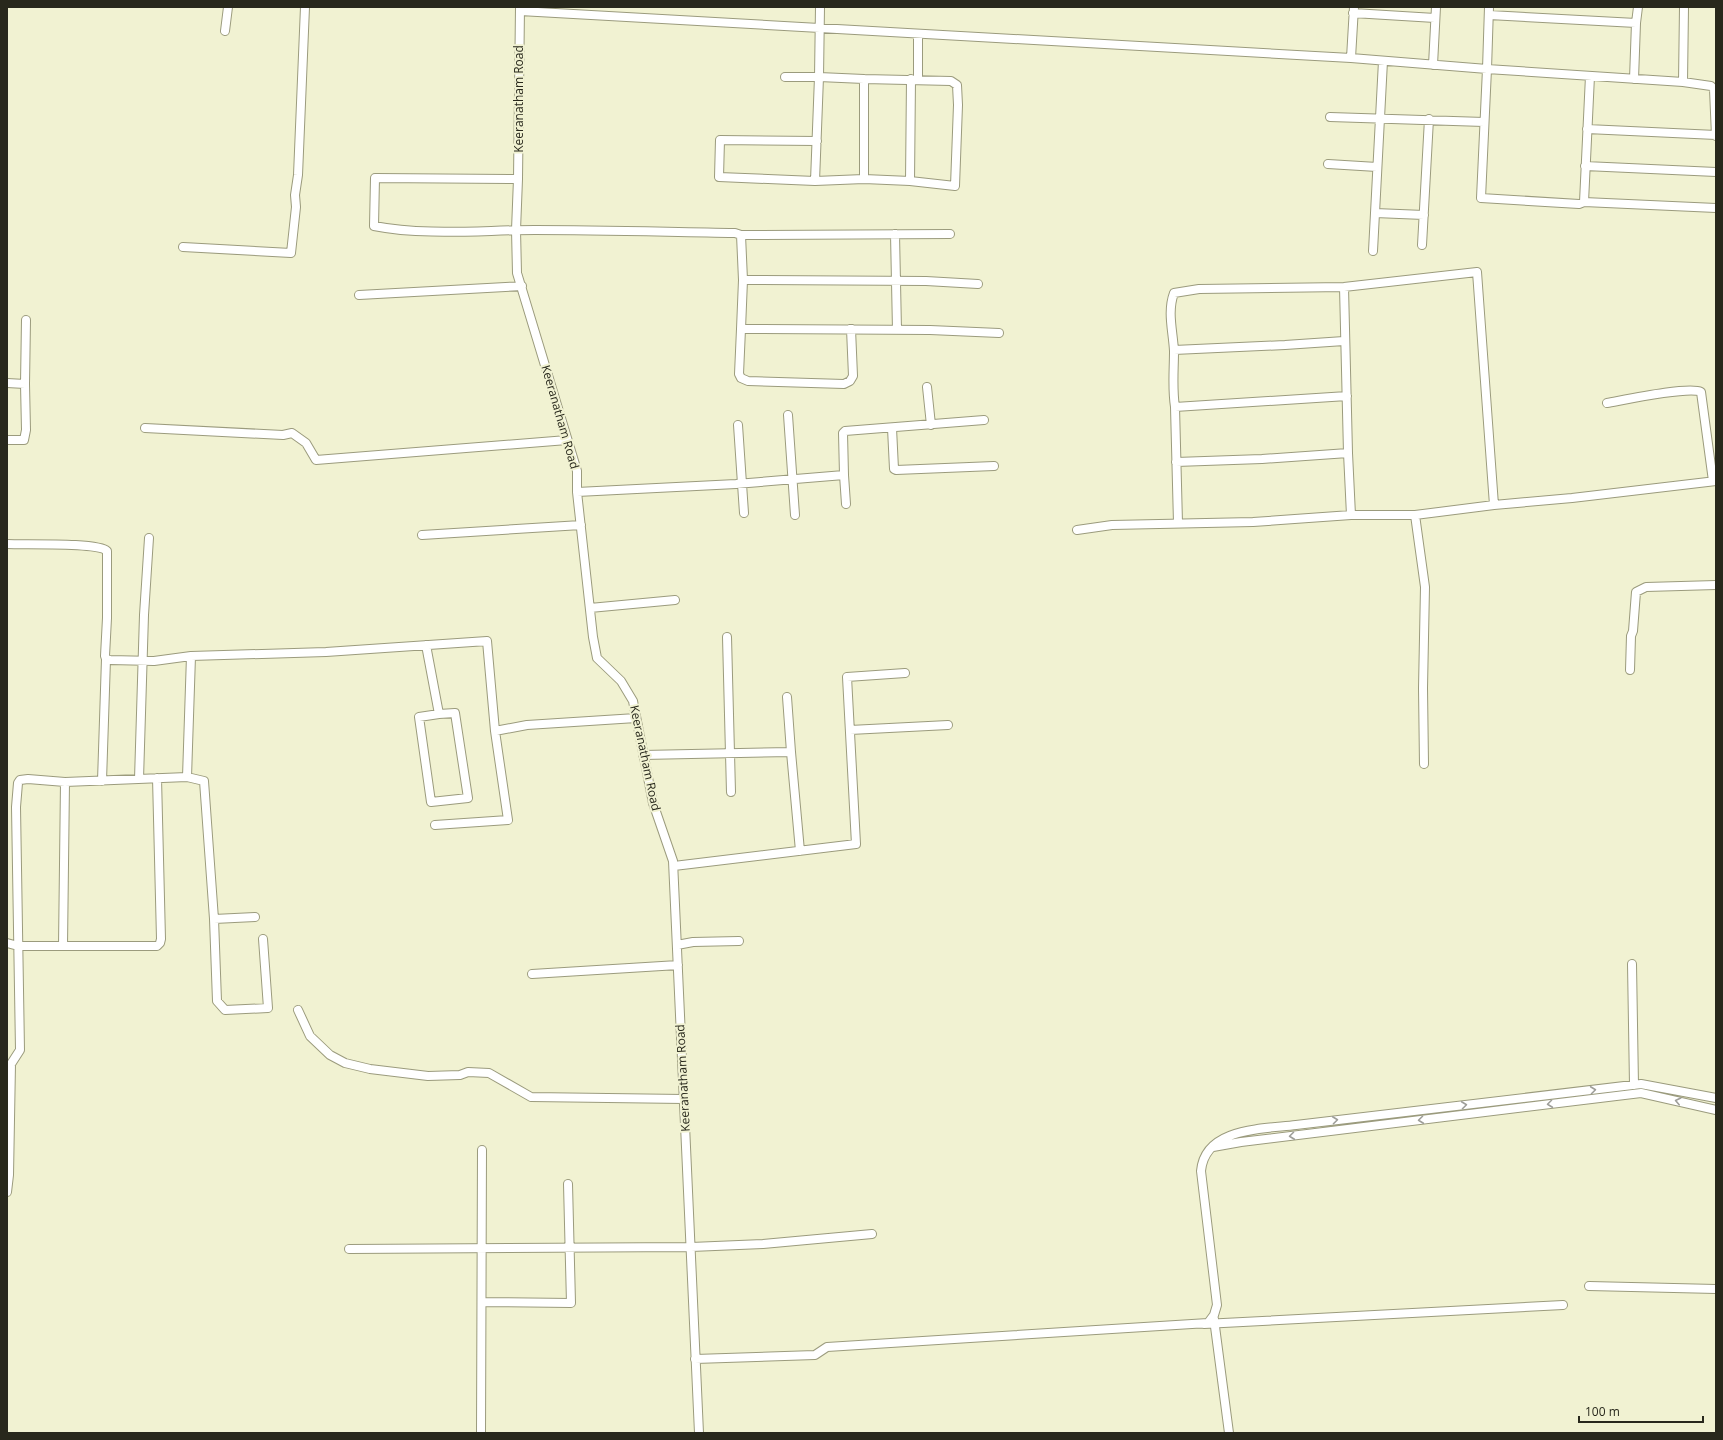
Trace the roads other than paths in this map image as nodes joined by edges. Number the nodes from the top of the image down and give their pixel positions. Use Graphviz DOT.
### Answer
graph roads {
  1 [pos="228,7"];
  2 [pos="305,7"];
  3 [pos="820,7"];
  4 [pos="1436,7"];
  5 [pos="1638,7"];
  6 [pos="1684,7"];
  7 [pos="520,9"];
  8 [pos="1353,10"];
  9 [pos="1489,11"];
  10 [pos="1435,18"];
  11 [pos="1636,23"];
  12 [pos="819,29"];
  13 [pos="225,31"];
  14 [pos="918,34"];
  15 [pos="1351,58"];
  16 [pos="1383,61"];
  17 [pos="1433,65"];
  18 [pos="1487,69"];
  19 [pos="1590,76"];
  20 [pos="785,77"];
  21 [pos="819,77"];
  22 [pos="864,79"];
  23 [pos="914,79"];
  24 [pos="1634,79"];
  25 [pos="1683,82"];
  26 [pos="1330,117"];
  27 [pos="1380,118"];
  28 [pos="1429,119"];
  29 [pos="1484,122"];
  30 [pos="1586,129"];
  31 [pos="1716,136"];
  32 [pos="817,141"];
  33 [pos="1328,164"];
  34 [pos="1585,166"];
  35 [pos="1377,167"];
  36 [pos="1716,172"];
  37 [pos="518,179"];
  38 [pos="864,179"];
  39 [pos="816,181"];
  40 [pos="910,181"];
  41 [pos="1584,202"];
  42 [pos="1716,208"];
  43 [pos="1374,213"];
  44 [pos="1424,215"];
  45 [pos="516,230"];
  46 [pos="895,234"];
  47 [pos="950,234"];
  48 [pos="741,235"];
  49 [pos="1422,245"];
  50 [pos="183,247"];
  51 [pos="1372,251"];
  52 [pos="743,280"];
  53 [pos="895,281"];
  54 [pos="978,284"];
  55 [pos="522,286"];
  56 [pos="1344,286"];
  57 [pos="359,295"];
  58 [pos="26,320"];
  59 [pos="741,329"];
  60 [pos="851,329"];
  61 [pos="897,330"];
  62 [pos="999,333"];
  63 [pos="1344,341"];
  64 [pos="1174,350"];
  65 [pos="7,383"];
  66 [pos="25,384"];
  67 [pos="927,387"];
  68 [pos="1347,396"];
  69 [pos="1607,403"];
  70 [pos="1175,407"];
  71 [pos="788,415"];
  72 [pos="984,420"];
  73 [pos="738,425"];
  74 [pos="930,425"];
  75 [pos="145,428"];
  76 [pos="892,428"];
  77 [pos="7,440"];
  78 [pos="567,440"];
  79 [pos="1348,453"];
  80 [pos="1176,462"];
  81 [pos="994,466"];
  82 [pos="844,475"];
  83 [pos="793,480"];
  84 [pos="1714,481"];
  85 [pos="743,484"];
  86 [pos="577,492"];
  87 [pos="846,504"];
  88 [pos="1494,505"];
  89 [pos="744,513"];
  90 [pos="795,515"];
  91 [pos="1351,515"];
  92 [pos="1415,515"];
  93 [pos="1178,523"];
  94 [pos="581,525"];
  95 [pos="1077,530"];
  96 [pos="422,536"];
  97 [pos="149,538"];
  98 [pos="7,544"];
  99 [pos="1716,585"];
  100 [pos="674,600"];
  101 [pos="590,608"];
  102 [pos="727,637"];
  103 [pos="426,645"];
  104 [pos="191,656"];
  105 [pos="106,659"];
  106 [pos="143,661"];
  107 [pos="1630,670"];
  108 [pos="905,673"];
  109 [pos="787,698"];
  110 [pos="439,714"];
  111 [pos="636,718"];
  112 [pos="948,725"];
  113 [pos="850,730"];
  114 [pos="495,731"];
  115 [pos="791,752"];
  116 [pos="729,753"];
  117 [pos="643,754"];
  118 [pos="1424,764"];
  119 [pos="187,776"];
  120 [pos="158,778"];
  121 [pos="139,779"];
  122 [pos="102,781"];
  123 [pos="64,782"];
  124 [pos="731,792"];
  125 [pos="434,825"];
  126 [pos="800,851"];
  127 [pos="674,866"];
  128 [pos="255,917"];
  129 [pos="214,919"];
  130 [pos="263,939"];
  131 [pos="739,941"];
  132 [pos="7,943"];
  133 [pos="677,945"];
  134 [pos="18,946"];
  135 [pos="62,946"];
  136 [pos="1632,964"];
  137 [pos="678,965"];
  138 [pos="532,974"];
  139 [pos="298,1010"];
  140 [pos="9,1064"];
  141 [pos="1634,1085"];
  142 [pos="1716,1098"];
  143 [pos="684,1099"];
  144 [pos="1716,1110"];
  145 [pos="1213,1147"];
  146 [pos="482,1150"];
  147 [pos="568,1184"];
  148 [pos="7,1192"];
  149 [pos="872,1234"];
  150 [pos="483,1247"];
  151 [pos="569,1247"];
  152 [pos="691,1247"];
  153 [pos="349,1249"];
  154 [pos="1589,1286"];
  155 [pos="1716,1289"];
  156 [pos="482,1302"];
  157 [pos="1563,1305"];
  158 [pos="1214,1315"];
  159 [pos="1202,1324"];
  160 [pos="1215,1324"];
  161 [pos="695,1359"];
  162 [pos="481,1433"];
  163 [pos="699,1433"];
  164 [pos="1229,1433"];
  1 -- 13 [label="street"];
  2 -- 50 [label="street"];
  3 -- 12 [label="street"];
  4 -- 10 [label="street"];
  5 -- 11 [label="street"];
  6 -- 25 [label="street"];
  7 -- 12 [label="street"];
  7 -- 37 [label="street, Keeranatham Road"];
  8 -- 10 [label="street"];
  8 -- 15 [label="street"];
  9 -- 11 [label="street"];
  9 -- 18 [label="street"];
  10 -- 17 [label="street"];
  11 -- 24 [label="street"];
  12 -- 14 [label="street"];
  12 -- 21 [label="street"];
  14 -- 15 [label="street"];
  14 -- 23 [label="street"];
  15 -- 16 [label="street"];
  16 -- 17 [label="street"];
  16 -- 27 [label="street"];
  17 -- 18 [label="street"];
  18 -- 19 [label="street"];
  18 -- 29 [label="street"];
  19 -- 24 [label="street"];
  19 -- 30 [label="street"];
  20 -- 21 [label="street"];
  21 -- 22 [label="street"];
  21 -- 32 [label="street"];
  22 -- 23 [label="street"];
  22 -- 38 [label="street"];
  23 -- 40 [label="street"];
  23 -- 40 [label="street"];
  24 -- 25 [label="street"];
  25 -- 31 [label="street"];
  26 -- 27 [label="street"];
  27 -- 28 [label="street"];
  27 -- 35 [label="street"];
  28 -- 29 [label="street"];
  28 -- 44 [label="street"];
  29 -- 41 [label="street"];
  30 -- 31 [label="street"];
  30 -- 34 [label="street"];
  32 -- 39 [label="street"];
  32 -- 39 [label="street"];
  33 -- 35 [label="street"];
  34 -- 36 [label="street"];
  34 -- 41 [label="street"];
  35 -- 43 [label="street"];
  37 -- 45 [label="street, Keeranatham Road"];
  37 -- 45 [label="street"];
  38 -- 39 [label="street"];
  38 -- 40 [label="street"];
  41 -- 42 [label="street"];
  43 -- 44 [label="street"];
  43 -- 51 [label="street"];
  44 -- 49 [label="street"];
  45 -- 48 [label="street"];
  45 -- 55 [label="street, Keeranatham Road"];
  46 -- 47 [label="street"];
  46 -- 48 [label="street"];
  46 -- 53 [label="street"];
  48 -- 52 [label="street"];
  52 -- 53 [label="street"];
  52 -- 59 [label="street"];
  53 -- 54 [label="street"];
  53 -- 61 [label="street"];
  55 -- 57 [label="street"];
  55 -- 78 [label="street, Keeranatham Road"];
  56 -- 63 [label="street"];
  56 -- 64 [label="street"];
  56 -- 88 [label="street"];
  58 -- 66 [label="street"];
  59 -- 60 [label="street"];
  59 -- 60 [label="street"];
  60 -- 61 [label="street"];
  61 -- 62 [label="street"];
  63 -- 64 [label="street"];
  63 -- 68 [label="street"];
  64 -- 70 [label="street"];
  65 -- 66 [label="street"];
  66 -- 77 [label="street"];
  67 -- 74 [label="street"];
  68 -- 70 [label="street"];
  68 -- 79 [label="street"];
  69 -- 84 [label="street"];
  70 -- 80 [label="street"];
  71 -- 83 [label="street"];
  72 -- 74 [label="street"];
  73 -- 85 [label="street"];
  74 -- 76 [label="street"];
  75 -- 78 [label="street"];
  76 -- 81 [label="street"];
  76 -- 82 [label="street"];
  78 -- 86 [label="street, Keeranatham Road"];
  79 -- 80 [label="street"];
  79 -- 91 [label="street"];
  80 -- 93 [label="street"];
  82 -- 83 [label="street"];
  82 -- 87 [label="street"];
  83 -- 85 [label="street"];
  83 -- 90 [label="street"];
  84 -- 88 [label="street"];
  85 -- 86 [label="street"];
  85 -- 89 [label="street"];
  86 -- 94 [label="street, Keeranatham Road"];
  88 -- 92 [label="street"];
  91 -- 92 [label="street"];
  91 -- 93 [label="street"];
  92 -- 118 [label="street"];
  93 -- 95 [label="street"];
  94 -- 96 [label="street"];
  94 -- 101 [label="street, Keeranatham Road"];
  97 -- 106 [label="street"];
  98 -- 105 [label="street"];
  99 -- 107 [label="street"];
  100 -- 101 [label="street"];
  101 -- 111 [label="street, Keeranatham Road"];
  102 -- 116 [label="street"];
  103 -- 104 [label="street"];
  103 -- 110 [label="street"];
  103 -- 114 [label="street"];
  104 -- 106 [label="street"];
  104 -- 119 [label="street"];
  105 -- 106 [label="street"];
  105 -- 122 [label="street"];
  106 -- 121 [label="street"];
  108 -- 113 [label="street"];
  109 -- 115 [label="street"];
  110 -- 110 [label="street"];
  111 -- 114 [label="street"];
  111 -- 117 [label="street, Keeranatham Road"];
  112 -- 113 [label="street"];
  113 -- 126 [label="street"];
  114 -- 125 [label="street"];
  115 -- 116 [label="street"];
  115 -- 126 [label="street"];
  116 -- 117 [label="street"];
  116 -- 124 [label="street"];
  117 -- 127 [label="street, Keeranatham Road"];
  119 -- 120 [label="street"];
  119 -- 129 [label="street"];
  120 -- 121 [label="street"];
  120 -- 135 [label="street"];
  121 -- 122 [label="street"];
  122 -- 123 [label="street"];
  123 -- 134 [label="street"];
  123 -- 135 [label="street"];
  126 -- 127 [label="street"];
  127 -- 133 [label="street, Keeranatham Road"];
  128 -- 129 [label="street"];
  129 -- 130 [label="street"];
  131 -- 133 [label="street"];
  132 -- 134 [label="street"];
  133 -- 137 [label="street, Keeranatham Road"];
  134 -- 135 [label="street"];
  134 -- 140 [label="street"];
  136 -- 141 [label="street"];
  137 -- 138 [label="street"];
  137 -- 143 [label="street, Keeranatham Road"];
  139 -- 143 [label="street"];
  140 -- 148 [label="street"];
  141 -- 142 [label="street"];
  145 -- 141 [label="street, one-way"];
  143 -- 152 [label="street, Keeranatham Road"];
  144 -- 145 [label="street, one-way"];
  145 -- 158 [label="street"];
  146 -- 150 [label="street"];
  147 -- 151 [label="street"];
  149 -- 152 [label="street"];
  150 -- 151 [label="street"];
  150 -- 153 [label="street"];
  150 -- 156 [label="street"];
  151 -- 152 [label="street"];
  151 -- 156 [label="street"];
  152 -- 161 [label="street, Keeranatham Road"];
  154 -- 155 [label="street"];
  156 -- 162 [label="street"];
  157 -- 160 [label="street"];
  158 -- 159 [label="street"];
  158 -- 160 [label="street"];
  159 -- 160 [label="street"];
  159 -- 161 [label="street"];
  160 -- 164 [label="street"];
  161 -- 163 [label="street, Keeranatham Road"];
}
